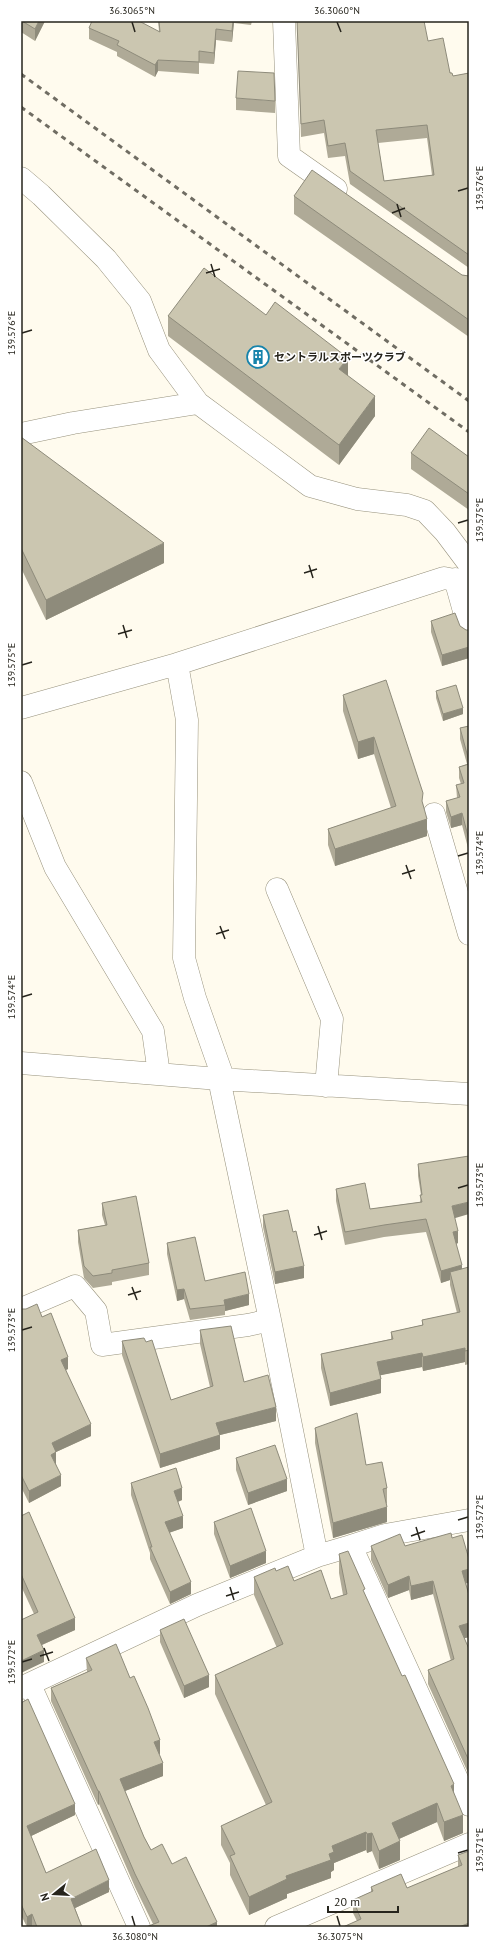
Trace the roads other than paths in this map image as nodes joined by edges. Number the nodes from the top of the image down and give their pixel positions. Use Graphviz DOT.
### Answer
graph roads {
  1 [pos="284,21"];
  2 [pos="21,178"];
  3 [pos="353,202"];
  4 [pos="198,403"];
  5 [pos="21,434"];
  6 [pos="464,575"];
  7 [pos="469,629"];
  8 [pos="177,664"];
  9 [pos="21,708"];
  10 [pos="21,782"];
  11 [pos="434,814"];
  12 [pos="277,889"];
  13 [pos="469,934"];
  14 [pos="21,1063"];
  15 [pos="159,1074"];
  16 [pos="221,1080"];
  17 [pos="326,1086"];
  18 [pos="469,1094"];
  19 [pos="21,1309"];
  20 [pos="270,1320"];
  21 [pos="469,1520"];
  22 [pos="351,1546"];
  23 [pos="317,1556"];
  24 [pos="26,1687"];
  25 [pos="469,1805"];
  26 [pos="469,1844"];
  27 [pos="139,1927"];
  28 [pos="276,1927"];
  1 -- 3 [label="street"];
  2 -- 4 [label="street"];
  4 -- 5 [label="street"];
  4 -- 6 [label="street"];
  6 -- 7 [label="street"];
  6 -- 8 [label="street"];
  8 -- 9 [label="street"];
  8 -- 16 [label="street"];
  10 -- 15 [label="street"];
  11 -- 13 [label="street"];
  12 -- 17 [label="street"];
  14 -- 15 [label="street"];
  15 -- 16 [label="street"];
  16 -- 17 [label="street"];
  16 -- 20 [label="street"];
  17 -- 18 [label="street"];
  19 -- 20 [label="street"];
  20 -- 23 [label="street"];
  21 -- 22 [label="street"];
  22 -- 23 [label="street"];
  22 -- 25 [label="street"];
  23 -- 24 [label="street"];
  24 -- 27 [label="street"];
  26 -- 28 [label="street"];
}
